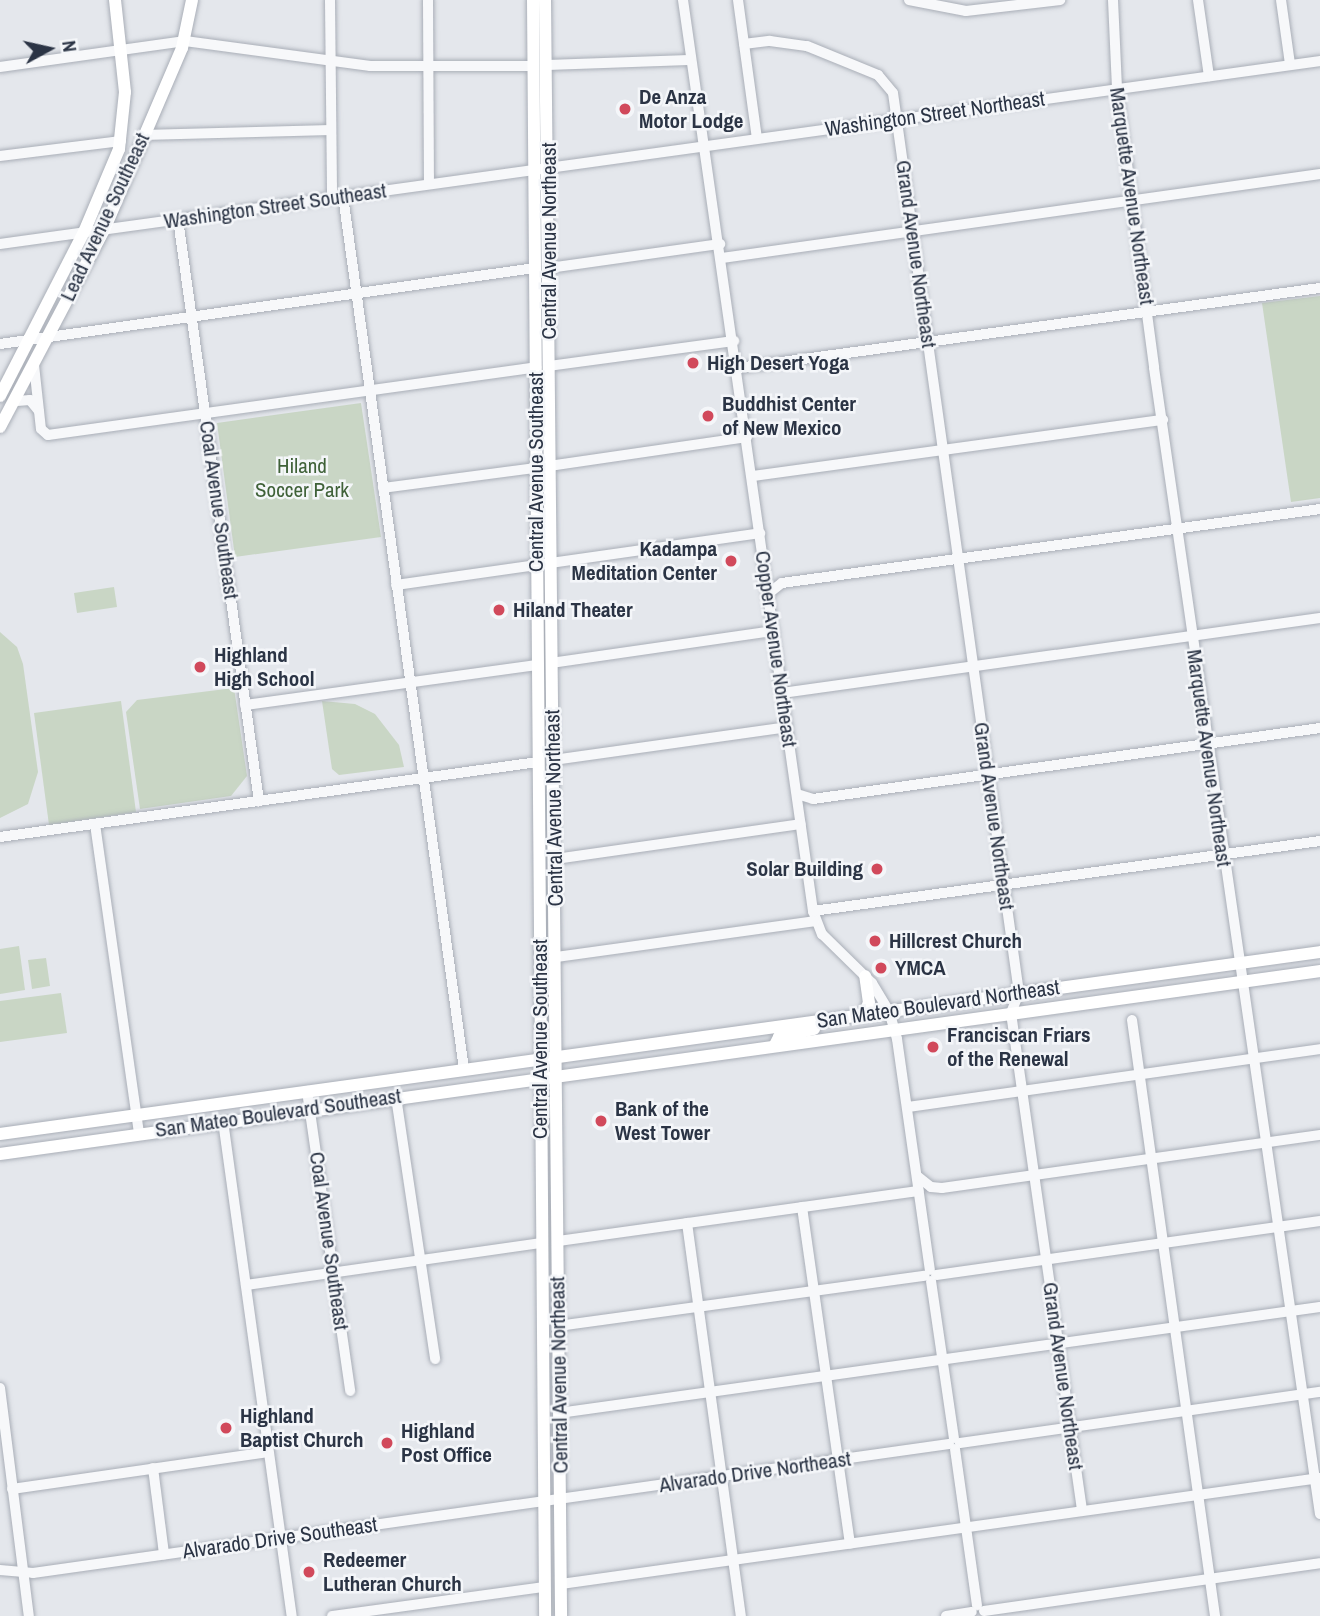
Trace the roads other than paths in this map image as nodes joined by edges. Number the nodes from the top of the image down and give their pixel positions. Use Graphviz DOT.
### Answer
graph roads {
  1 [pos="115,0"];
  2 [pos="192,0"];
  3 [pos="330,0"];
  4 [pos="428,0"];
  5 [pos="533,0"];
  6 [pos="545,0"];
  7 [pos="683,0"];
  8 [pos="738,0"];
  9 [pos="909,0"];
  10 [pos="1060,0"];
  11 [pos="1113,0"];
  12 [pos="1198,0"];
  13 [pos="1280,0"];
  14 [pos="185,41"];
  15 [pos="744,44"];
  16 [pos="122,50"];
  17 [pos="331,60"];
  18 [pos="691,60"];
  19 [pos="1320,61"];
  20 [pos="1290,64"];
  21 [pos="428,66"];
  22 [pos="539,66"];
  23 [pos="0,67"];
  24 [pos="1209,76"];
  25 [pos="1117,89"];
  26 [pos="897,119"];
  27 [pos="331,130"];
  28 [pos="143,135"];
  29 [pos="757,139"];
  30 [pos="121,141"];
  31 [pos="706,145"];
  32 [pos="0,156"];
  33 [pos="549,167"];
  34 [pos="534,170"];
  35 [pos="1320,174"];
  36 [pos="429,184"];
  37 [pos="338,197"];
  38 [pos="1133,200"];
  39 [pos="178,219"];
  40 [pos="104,230"];
  41 [pos="912,231"];
  42 [pos="84,232"];
  43 [pos="0,244"];
  44 [pos="720,244"];
  45 [pos="722,258"];
  46 [pos="535,268"];
  47 [pos="548,268"];
  48 [pos="1320,288"];
  49 [pos="357,294"];
  50 [pos="1147,311"];
  51 [pos="191,316"];
  52 [pos="49,337"];
  53 [pos="31,340"];
  54 [pos="734,341"];
  55 [pos="928,341"];
  56 [pos="0,344"];
  57 [pos="34,365"];
  58 [pos="542,366"];
  59 [pos="738,368"];
  60 [pos="369,390"];
  61 [pos="0,396"];
  62 [pos="16,401"];
  63 [pos="40,411"];
  64 [pos="205,413"];
  65 [pos="1163,420"];
  66 [pos="0,427"];
  67 [pos="747,437"];
  68 [pos="943,452"];
  69 [pos="549,466"];
  70 [pos="535,468"];
  71 [pos="753,476"];
  72 [pos="383,488"];
  73 [pos="1320,509"];
  74 [pos="1178,528"];
  75 [pos="760,533"];
  76 [pos="958,558"];
  77 [pos="550,564"];
  78 [pos="536,566"];
  79 [pos="766,574"];
  80 [pos="782,583"];
  81 [pos="396,585"];
  82 [pos="769,593"];
  83 [pos="245,607"];
  84 [pos="233,609"];
  85 [pos="1320,618"];
  86 [pos="774,631"];
  87 [pos="1192,635"];
  88 [pos="551,663"];
  89 [pos="537,665"];
  90 [pos="973,666"];
  91 [pos="410,681"];
  92 [pos="782,693"];
  93 [pos="245,705"];
  94 [pos="787,727"];
  95 [pos="1320,728"];
  96 [pos="1208,743"];
  97 [pos="553,760"];
  98 [pos="538,762"];
  99 [pos="988,775"];
  100 [pos="424,779"];
  101 [pos="797,794"];
  102 [pos="813,799"];
  103 [pos="259,802"];
  104 [pos="799,810"];
  105 [pos="95,824"];
  106 [pos="801,824"];
  107 [pos="0,837"];
  108 [pos="1320,841"];
  109 [pos="1223,854"];
  110 [pos="555,859"];
  111 [pos="1004,884"];
  112 [pos="814,916"];
  113 [pos="1320,952"];
  114 [pos="556,957"];
  115 [pos="1238,963"];
  116 [pos="1320,971"];
  117 [pos="865,976"];
  118 [pos="1245,981"];
  119 [pos="1019,993"];
  120 [pos="888,1011"];
  121 [pos="1011,1013"];
  122 [pos="864,1014"];
  123 [pos="839,1018"];
  124 [pos="1132,1020"];
  125 [pos="894,1029"];
  126 [pos="775,1045"];
  127 [pos="1320,1049"];
  128 [pos="556,1056"];
  129 [pos="540,1058"];
  130 [pos="1256,1058"];
  131 [pos="464,1069"];
  132 [pos="556,1075"];
  133 [pos="1139,1075"];
  134 [pos="540,1077"];
  135 [pos="307,1091"];
  136 [pos="1022,1091"];
  137 [pos="396,1097"];
  138 [pos="908,1107"];
  139 [pos="310,1109"];
  140 [pos="135,1115"];
  141 [pos="223,1121"];
  142 [pos="139,1133"];
  143 [pos="0,1134"];
  144 [pos="1320,1135"];
  145 [pos="1267,1143"];
  146 [pos="0,1154"];
  147 [pos="1151,1159"];
  148 [pos="917,1175"];
  149 [pos="1034,1175"];
  150 [pos="919,1191"];
  151 [pos="802,1207"];
  152 [pos="1320,1221"];
  153 [pos="687,1223"];
  154 [pos="1280,1227"];
  155 [pos="558,1241"];
  156 [pos="542,1243"];
  157 [pos="1163,1243"];
  158 [pos="1047,1259"];
  159 [pos="419,1261"];
  160 [pos="333,1273"];
  161 [pos="930,1275"];
  162 [pos="246,1285"];
  163 [pos="815,1291"];
  164 [pos="1320,1307"];
  165 [pos="698,1308"];
  166 [pos="1292,1311"];
  167 [pos="558,1326"];
  168 [pos="1175,1327"];
  169 [pos="1058,1343"];
  170 [pos="435,1359"];
  171 [pos="943,1359"];
  172 [pos="827,1375"];
  173 [pos="0,1388"];
  174 [pos="350,1391"];
  175 [pos="710,1392"];
  176 [pos="1320,1392"];
  177 [pos="1303,1394"];
  178 [pos="1186,1411"];
  179 [pos="559,1413"];
  180 [pos="1070,1427"];
  181 [pos="954,1444"];
  182 [pos="268,1452"];
  183 [pos="4,1460"];
  184 [pos="838,1460"];
  185 [pos="153,1468"];
  186 [pos="722,1478"];
  187 [pos="1318,1478"];
  188 [pos="12,1489"];
  189 [pos="1198,1495"];
  190 [pos="544,1500"];
  191 [pos="561,1500"];
  192 [pos="1082,1510"];
  193 [pos="1320,1514"];
  194 [pos="966,1527"];
  195 [pos="281,1538"];
  196 [pos="850,1544"];
  197 [pos="164,1554"];
  198 [pos="733,1560"];
  199 [pos="1320,1563"];
  200 [pos="0,1570"];
  201 [pos="23,1571"];
  202 [pos="1211,1578"];
  203 [pos="561,1584"];
  204 [pos="545,1587"];
  205 [pos="978,1612"];
  206 [pos="29,1616"];
  207 [pos="292,1616"];
  208 [pos="332,1616"];
  209 [pos="545,1616"];
  210 [pos="561,1616"];
  211 [pos="741,1616"];
  212 [pos="946,1616"];
  213 [pos="1215,1616"];
  1 -- 16 [label="main road"];
  2 -- 14 [label="main road, Lead Avenue Southeast"];
  3 -- 17 [label="street"];
  4 -- 21 [label="street"];
  5 -- 22 [label="main road, Central Avenue Southeast"];
  6 -- 22 [label="main road, Central Avenue Northeast"];
  7 -- 18 [label="street, Copper Avenue Northeast"];
  8 -- 15 [label="street"];
  9 -- 10 [label="street"];
  11 -- 25 [label="street, Marquette Avenue Northeast"];
  12 -- 24 [label="street"];
  13 -- 20 [label="street"];
  14 -- 16 [label="street"];
  14 -- 17 [label="street"];
  14 -- 28 [label="main road, Lead Avenue Southeast"];
  15 -- 26 [label="street, Grand Avenue Northeast"];
  15 -- 29 [label="street"];
  16 -- 23 [label="street"];
  16 -- 30 [label="main road"];
  17 -- 21 [label="street"];
  17 -- 27 [label="street"];
  18 -- 22 [label="street"];
  18 -- 31 [label="street, Copper Avenue Northeast"];
  19 -- 20 [label="street, Washington Street Northeast"];
  20 -- 24 [label="street, Washington Street Northeast"];
  21 -- 22 [label="street"];
  21 -- 36 [label="street"];
  22 -- 33 [label="main road, Central Avenue Northeast"];
  22 -- 34 [label="main road, Central Avenue Southeast"];
  24 -- 25 [label="street, Washington Street Northeast"];
  25 -- 26 [label="street, Washington Street Northeast"];
  25 -- 38 [label="street, Marquette Avenue Northeast"];
  26 -- 29 [label="street, Washington Street Northeast"];
  26 -- 41 [label="street, Grand Avenue Northeast"];
  27 -- 28 [label="street"];
  27 -- 37 [label="street"];
  28 -- 40 [label="main road, Lead Avenue Southeast"];
  29 -- 31 [label="street, Washington Street Northeast"];
  30 -- 32 [label="street"];
  30 -- 42 [label="main road"];
  31 -- 33 [label="street, Washington Street Northeast"];
  31 -- 44 [label="street, Copper Avenue Northeast"];
  33 -- 34 [label="street, Washington Street Southeast"];
  33 -- 47 [label="main road, Central Avenue Northeast"];
  34 -- 36 [label="street, Washington Street Southeast"];
  34 -- 46 [label="main road, Central Avenue Southeast"];
  35 -- 38 [label="street"];
  36 -- 37 [label="street, Washington Street Southeast"];
  37 -- 39 [label="street, Washington Street Southeast"];
  37 -- 49 [label="street"];
  38 -- 41 [label="street"];
  38 -- 50 [label="street, Marquette Avenue Northeast"];
  39 -- 40 [label="street, Washington Street Southeast"];
  39 -- 51 [label="street, Coal Avenue Southeast"];
  40 -- 42 [label="street, Washington Street Southeast"];
  40 -- 52 [label="main road, Lead Avenue Southeast"];
  41 -- 45 [label="street"];
  41 -- 55 [label="street, Grand Avenue Northeast"];
  42 -- 43 [label="street, Washington Street Southeast"];
  42 -- 53 [label="main road, Lead Avenue Southeast"];
  44 -- 45 [label="street, Copper Avenue Northeast"];
  44 -- 47 [label="street"];
  45 -- 54 [label="street, Copper Avenue Northeast"];
  46 -- 49 [label="street"];
  46 -- 58 [label="main road, Central Avenue Southeast"];
  47 -- 58 [label="main road, Central Avenue Northeast"];
  48 -- 50 [label="street"];
  49 -- 51 [label="street"];
  49 -- 60 [label="street"];
  50 -- 55 [label="street"];
  50 -- 65 [label="street, Marquette Avenue Northeast"];
  51 -- 52 [label="street"];
  51 -- 64 [label="street, Coal Avenue Southeast"];
  52 -- 53 [label="street"];
  52 -- 57 [label="main road, Lead Avenue Southeast"];
  53 -- 56 [label="street"];
  53 -- 61 [label="main road, Lead Avenue Southeast"];
  54 -- 58 [label="street"];
  54 -- 59 [label="street, Copper Avenue Northeast"];
  55 -- 59 [label="street"];
  55 -- 68 [label="street, Grand Avenue Northeast"];
  57 -- 62 [label="main road, Lead Avenue Southeast"];
  57 -- 63 [label="street"];
  58 -- 60 [label="street"];
  58 -- 69 [label="main road, Central Avenue Northeast"];
  58 -- 70 [label="main road, Central Avenue Southeast"];
  59 -- 67 [label="street, Copper Avenue Northeast"];
  60 -- 64 [label="street"];
  60 -- 72 [label="street"];
  62 -- 63 [label="street"];
  62 -- 66 [label="main road, Lead Avenue Southeast"];
  63 -- 64 [label="street"];
  64 -- 84 [label="street, Coal Avenue Southeast"];
  65 -- 68 [label="street"];
  65 -- 74 [label="street, Marquette Avenue Northeast"];
  67 -- 69 [label="street"];
  67 -- 71 [label="street, Copper Avenue Northeast"];
  68 -- 71 [label="street"];
  68 -- 76 [label="street, Grand Avenue Northeast"];
  69 -- 77 [label="main road, Central Avenue Northeast"];
  70 -- 72 [label="street"];
  70 -- 78 [label="main road, Central Avenue Southeast"];
  71 -- 75 [label="street, Copper Avenue Northeast"];
  72 -- 81 [label="street"];
  73 -- 74 [label="street"];
  74 -- 76 [label="street"];
  74 -- 87 [label="street, Marquette Avenue Northeast"];
  75 -- 77 [label="street"];
  75 -- 79 [label="street, Copper Avenue Northeast"];
  76 -- 80 [label="street"];
  76 -- 90 [label="street, Grand Avenue Northeast"];
  77 -- 78 [label="street"];
  77 -- 88 [label="main road, Central Avenue Northeast"];
  78 -- 81 [label="street"];
  78 -- 89 [label="main road, Central Avenue Southeast"];
  79 -- 80 [label="street"];
  79 -- 82 [label="street, Copper Avenue Northeast"];
  80 -- 82 [label="street"];
  81 -- 91 [label="street"];
  82 -- 86 [label="street, Copper Avenue Northeast"];
  83 -- 84 [label="street"];
  84 -- 93 [label="street, Coal Avenue Southeast"];
  85 -- 87 [label="street"];
  86 -- 88 [label="street"];
  86 -- 92 [label="street, Copper Avenue Northeast"];
  87 -- 90 [label="street"];
  87 -- 96 [label="street, Marquette Avenue Northeast"];
  88 -- 97 [label="main road, Central Avenue Northeast"];
  89 -- 91 [label="street"];
  89 -- 98 [label="main road, Central Avenue Southeast"];
  90 -- 92 [label="street"];
  90 -- 99 [label="street, Grand Avenue Northeast"];
  91 -- 93 [label="street"];
  91 -- 100 [label="street"];
  92 -- 94 [label="street, Copper Avenue Northeast"];
  93 -- 103 [label="street, Coal Avenue Southeast"];
  94 -- 97 [label="street"];
  94 -- 101 [label="street, Copper Avenue Northeast"];
  95 -- 96 [label="street"];
  96 -- 99 [label="street"];
  96 -- 109 [label="street, Marquette Avenue Northeast"];
  97 -- 110 [label="main road, Central Avenue Northeast"];
  98 -- 100 [label="street"];
  98 -- 129 [label="main road, Central Avenue Southeast"];
  99 -- 102 [label="street"];
  99 -- 111 [label="street, Grand Avenue Northeast"];
  100 -- 103 [label="street"];
  100 -- 131 [label="street"];
  101 -- 102 [label="street"];
  101 -- 104 [label="street, Copper Avenue Northeast"];
  102 -- 104 [label="street"];
  103 -- 105 [label="street"];
  104 -- 106 [label="street, Copper Avenue Northeast"];
  105 -- 107 [label="street"];
  105 -- 140 [label="street"];
  106 -- 110 [label="street"];
  106 -- 112 [label="street, Copper Avenue Northeast"];
  108 -- 109 [label="street"];
  109 -- 111 [label="street"];
  109 -- 115 [label="street, Marquette Avenue Northeast"];
  110 -- 114 [label="main road, Central Avenue Northeast"];
  111 -- 112 [label="street"];
  111 -- 119 [label="street, Grand Avenue Northeast"];
  112 -- 114 [label="street"];
  112 -- 117 [label="street, Copper Avenue Northeast"];
  113 -- 115 [label="main road, San Mateo Boulevard Northeast"];
  114 -- 128 [label="main road, Central Avenue Northeast"];
  115 -- 118 [label="street, Marquette Avenue Northeast"];
  115 -- 119 [label="main road, San Mateo Boulevard Northeast"];
  116 -- 118 [label="main road, San Mateo Boulevard Northeast"];
  117 -- 120 [label="street, Copper Avenue Northeast"];
  117 -- 122 [label="main road"];
  118 -- 121 [label="main road, San Mateo Boulevard Northeast"];
  118 -- 130 [label="street, Marquette Avenue Northeast"];
  119 -- 120 [label="main road, San Mateo Boulevard Northeast"];
  119 -- 121 [label="street, Grand Avenue Northeast"];
  120 -- 122 [label="main road, San Mateo Boulevard Northeast"];
  120 -- 125 [label="street, Copper Avenue Northeast"];
  121 -- 125 [label="main road, San Mateo Boulevard Northeast"];
  121 -- 136 [label="street, Grand Avenue Northeast"];
  122 -- 123 [label="main road, San Mateo Boulevard Northeast"];
  123 -- 126 [label="main road"];
  123 -- 128 [label="main road, San Mateo Boulevard Northeast"];
  124 -- 133 [label="street"];
  125 -- 126 [label="main road, San Mateo Boulevard Northeast"];
  125 -- 138 [label="street, Copper Avenue Northeast"];
  126 -- 132 [label="main road, San Mateo Boulevard Northeast"];
  127 -- 130 [label="street"];
  128 -- 129 [label="main road, San Mateo Boulevard Southeast"];
  128 -- 132 [label="main road, Central Avenue Northeast"];
  129 -- 131 [label="main road, San Mateo Boulevard Southeast"];
  129 -- 134 [label="main road, Central Avenue Southeast"];
  130 -- 133 [label="street"];
  130 -- 145 [label="street, Marquette Avenue Northeast"];
  131 -- 135 [label="main road, San Mateo Boulevard Southeast"];
  132 -- 134 [label="main road, San Mateo Boulevard Southeast"];
  132 -- 155 [label="main road, Central Avenue Northeast"];
  133 -- 136 [label="street"];
  133 -- 147 [label="street"];
  134 -- 137 [label="main road, San Mateo Boulevard Southeast"];
  134 -- 156 [label="main road, Central Avenue Southeast"];
  135 -- 139 [label="street, Coal Avenue Southeast"];
  135 -- 140 [label="main road, San Mateo Boulevard Southeast"];
  136 -- 138 [label="street"];
  136 -- 149 [label="street, Grand Avenue Northeast"];
  137 -- 139 [label="main road, San Mateo Boulevard Southeast"];
  137 -- 159 [label="street"];
  138 -- 148 [label="street, Copper Avenue Northeast"];
  139 -- 141 [label="main road, San Mateo Boulevard Southeast"];
  139 -- 160 [label="street, Coal Avenue Southeast"];
  140 -- 142 [label="street"];
  140 -- 143 [label="main road, San Mateo Boulevard Southeast"];
  141 -- 142 [label="main road, San Mateo Boulevard Southeast"];
  141 -- 162 [label="street"];
  142 -- 146 [label="main road, San Mateo Boulevard Southeast"];
  144 -- 145 [label="street"];
  145 -- 147 [label="street"];
  145 -- 154 [label="street, Marquette Avenue Northeast"];
  147 -- 149 [label="street"];
  147 -- 157 [label="street"];
  148 -- 149 [label="street"];
  148 -- 150 [label="street, Copper Avenue Northeast"];
  149 -- 158 [label="street, Grand Avenue Northeast"];
  150 -- 151 [label="street"];
  150 -- 161 [label="street, Copper Avenue Northeast"];
  151 -- 153 [label="street"];
  151 -- 163 [label="street"];
  152 -- 154 [label="street"];
  153 -- 155 [label="street"];
  153 -- 165 [label="street"];
  154 -- 157 [label="street"];
  154 -- 166 [label="street, Marquette Avenue Northeast"];
  155 -- 167 [label="main road, Central Avenue Northeast"];
  156 -- 159 [label="street"];
  156 -- 190 [label="main road, Central Avenue Southeast"];
  157 -- 158 [label="street"];
  157 -- 168 [label="street"];
  158 -- 161 [label="street"];
  158 -- 169 [label="street, Grand Avenue Northeast"];
  159 -- 160 [label="street"];
  159 -- 170 [label="street"];
  160 -- 162 [label="street"];
  160 -- 174 [label="street, Coal Avenue Southeast"];
  161 -- 163 [label="street"];
  161 -- 171 [label="street, Copper Avenue Northeast"];
  162 -- 182 [label="street"];
  163 -- 165 [label="street"];
  163 -- 172 [label="street"];
  164 -- 166 [label="street"];
  165 -- 167 [label="street"];
  165 -- 175 [label="street"];
  166 -- 168 [label="street"];
  166 -- 177 [label="street, Marquette Avenue Northeast"];
  167 -- 179 [label="main road, Central Avenue Northeast"];
  168 -- 169 [label="street"];
  168 -- 178 [label="street"];
  169 -- 171 [label="street"];
  169 -- 180 [label="street, Grand Avenue Northeast"];
  171 -- 172 [label="street"];
  171 -- 181 [label="street, Copper Avenue Northeast"];
  172 -- 175 [label="street"];
  172 -- 184 [label="street"];
  173 -- 183 [label="street"];
  175 -- 179 [label="street"];
  175 -- 186 [label="street"];
  176 -- 177 [label="street, Alvarado Drive Northeast"];
  177 -- 178 [label="street, Alvarado Drive Northeast"];
  177 -- 187 [label="street, Marquette Avenue Northeast"];
  178 -- 180 [label="street, Alvarado Drive Northeast"];
  178 -- 189 [label="street"];
  179 -- 191 [label="main road, Central Avenue Northeast"];
  180 -- 181 [label="street, Alvarado Drive Northeast"];
  180 -- 192 [label="street, Grand Avenue Northeast"];
  181 -- 184 [label="street, Alvarado Drive Northeast"];
  181 -- 194 [label="street, Copper Avenue Northeast"];
  182 -- 185 [label="street"];
  182 -- 195 [label="street"];
  183 -- 188 [label="street"];
  184 -- 186 [label="street, Alvarado Drive Northeast"];
  184 -- 196 [label="street"];
  185 -- 188 [label="street"];
  185 -- 197 [label="street"];
  186 -- 191 [label="street, Alvarado Drive Northeast"];
  186 -- 198 [label="street"];
  187 -- 189 [label="street"];
  187 -- 193 [label="street, Marquette Avenue Northeast"];
  188 -- 201 [label="street"];
  189 -- 192 [label="street"];
  189 -- 202 [label="street"];
  190 -- 191 [label="street, Alvarado Drive Southeast"];
  190 -- 195 [label="street, Alvarado Drive Southeast"];
  190 -- 204 [label="main road, Central Avenue Southeast"];
  191 -- 203 [label="main road, Central Avenue Northeast"];
  192 -- 194 [label="street"];
  194 -- 196 [label="street"];
  194 -- 205 [label="street, Copper Avenue Northeast"];
  195 -- 197 [label="street, Alvarado Drive Southeast"];
  195 -- 207 [label="street"];
  196 -- 198 [label="street"];
  197 -- 201 [label="street, Alvarado Drive Southeast"];
  198 -- 203 [label="street"];
  198 -- 211 [label="street"];
  199 -- 202 [label="street"];
  200 -- 201 [label="street, Alvarado Drive Southeast"];
  201 -- 206 [label="street"];
  202 -- 205 [label="street"];
  202 -- 213 [label="street"];
  203 -- 210 [label="main road, Central Avenue Northeast"];
  204 -- 208 [label="street"];
  204 -- 209 [label="main road, Central Avenue Southeast"];
  205 -- 212 [label="street"];
}
